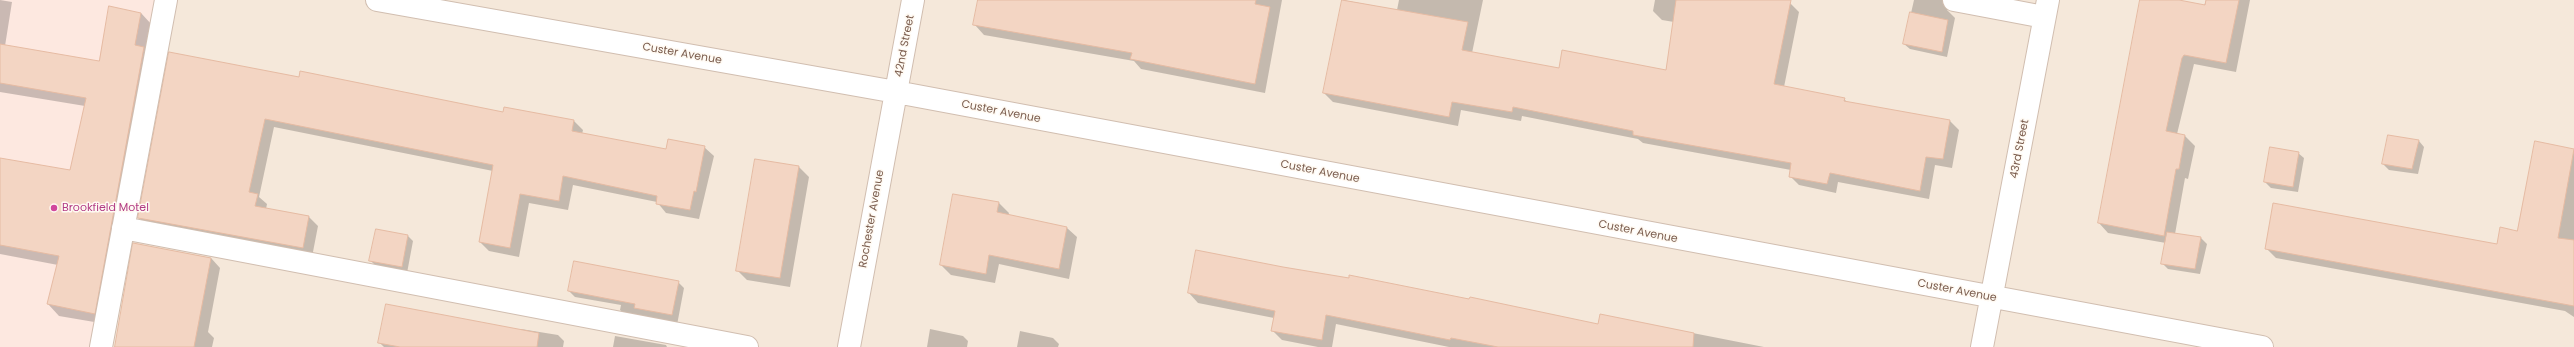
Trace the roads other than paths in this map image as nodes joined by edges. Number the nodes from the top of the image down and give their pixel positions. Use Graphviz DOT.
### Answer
graph roads {
  1 [pos="166,0"];
  2 [pos="377,0"];
  3 [pos="913,0"];
  4 [pos="1954,0"];
  5 [pos="2046,8"];
  6 [pos="896,92"];
  7 [pos="124,228"];
  8 [pos="1992,298"];
  9 [pos="101,347"];
  10 [pos="747,347"];
  11 [pos="849,347"];
  12 [pos="1982,347"];
  13 [pos="2262,347"];
  1 -- 7 [label="street"];
  2 -- 6 [label="street, Custer Avenue"];
  3 -- 6 [label="street, 42nd Street"];
  4 -- 5 [label="street"];
  5 -- 8 [label="street, 43rd Street"];
  6 -- 8 [label="street, Custer Avenue"];
  6 -- 11 [label="street, Rochester Avenue"];
  7 -- 9 [label="street"];
  7 -- 10 [label="street"];
  8 -- 12 [label="street, 43rd Street"];
  8 -- 13 [label="street, Custer Avenue"];
}
